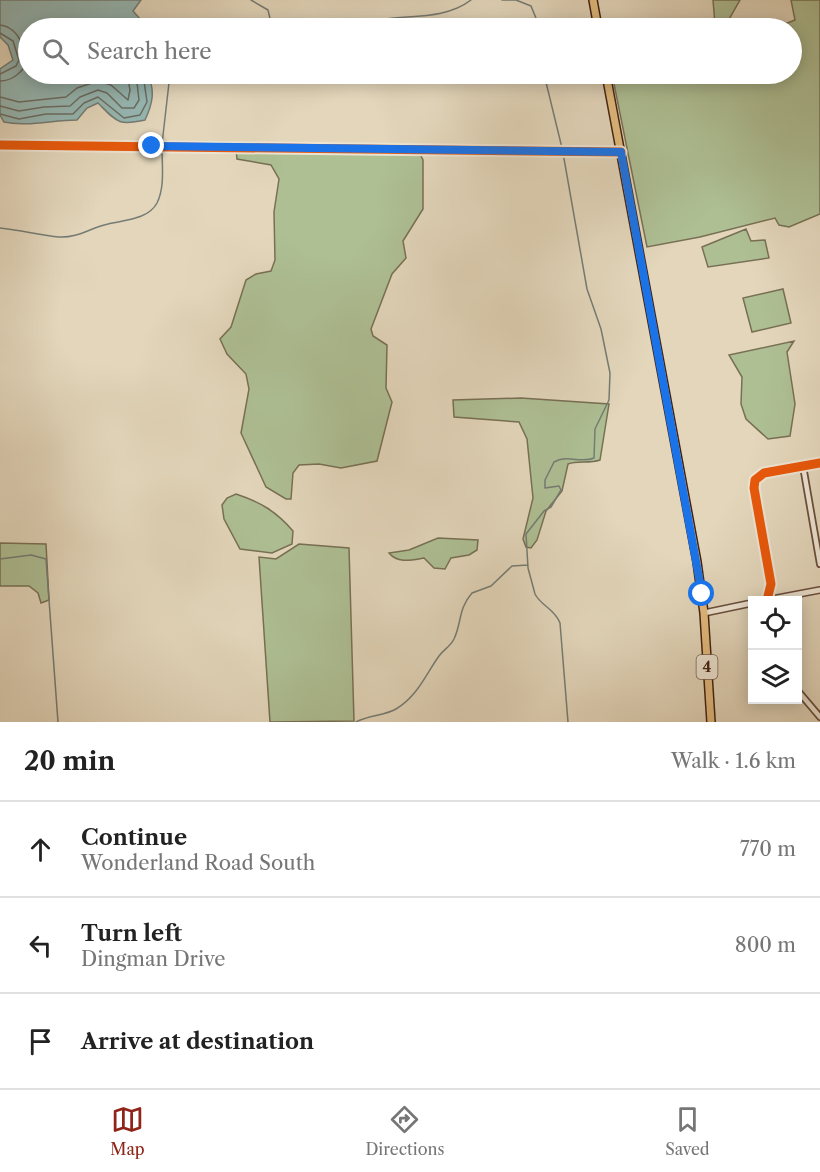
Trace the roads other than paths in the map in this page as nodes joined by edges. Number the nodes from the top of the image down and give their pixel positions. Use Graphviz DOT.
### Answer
graph roads {
  1 [pos="592,0"];
  2 [pos="596,18"];
  3 [pos="608,84"];
  4 [pos="0,145"];
  5 [pos="621,152"];
  6 [pos="820,463"];
  7 [pos="803,466"];
  8 [pos="820,564"];
  9 [pos="771,584"];
  10 [pos="820,590"];
  11 [pos="768,596"];
  12 [pos="781,596"];
  13 [pos="788,596"];
  14 [pos="748,604"];
  15 [pos="704,613"];
  16 [pos="802,697"];
  17 [pos="820,717"];
  18 [pos="711,722"];
  1 -- 2 [label="main road"];
  3 -- 5 [label="main road, 4"];
  4 -- 5 [label="street"];
  5 -- 15 [label="main road, 4"];
  6 -- 7 [label="street"];
  7 -- 8 [label="street"];
  7 -- 9 [label="street"];
  9 -- 11 [label="street"];
  9 -- 12 [label="street"];
  10 -- 13 [label="street"];
  14 -- 15 [label="street"];
  15 -- 18 [label="main road, 4"];
  16 -- 17 [label="street"];
}
